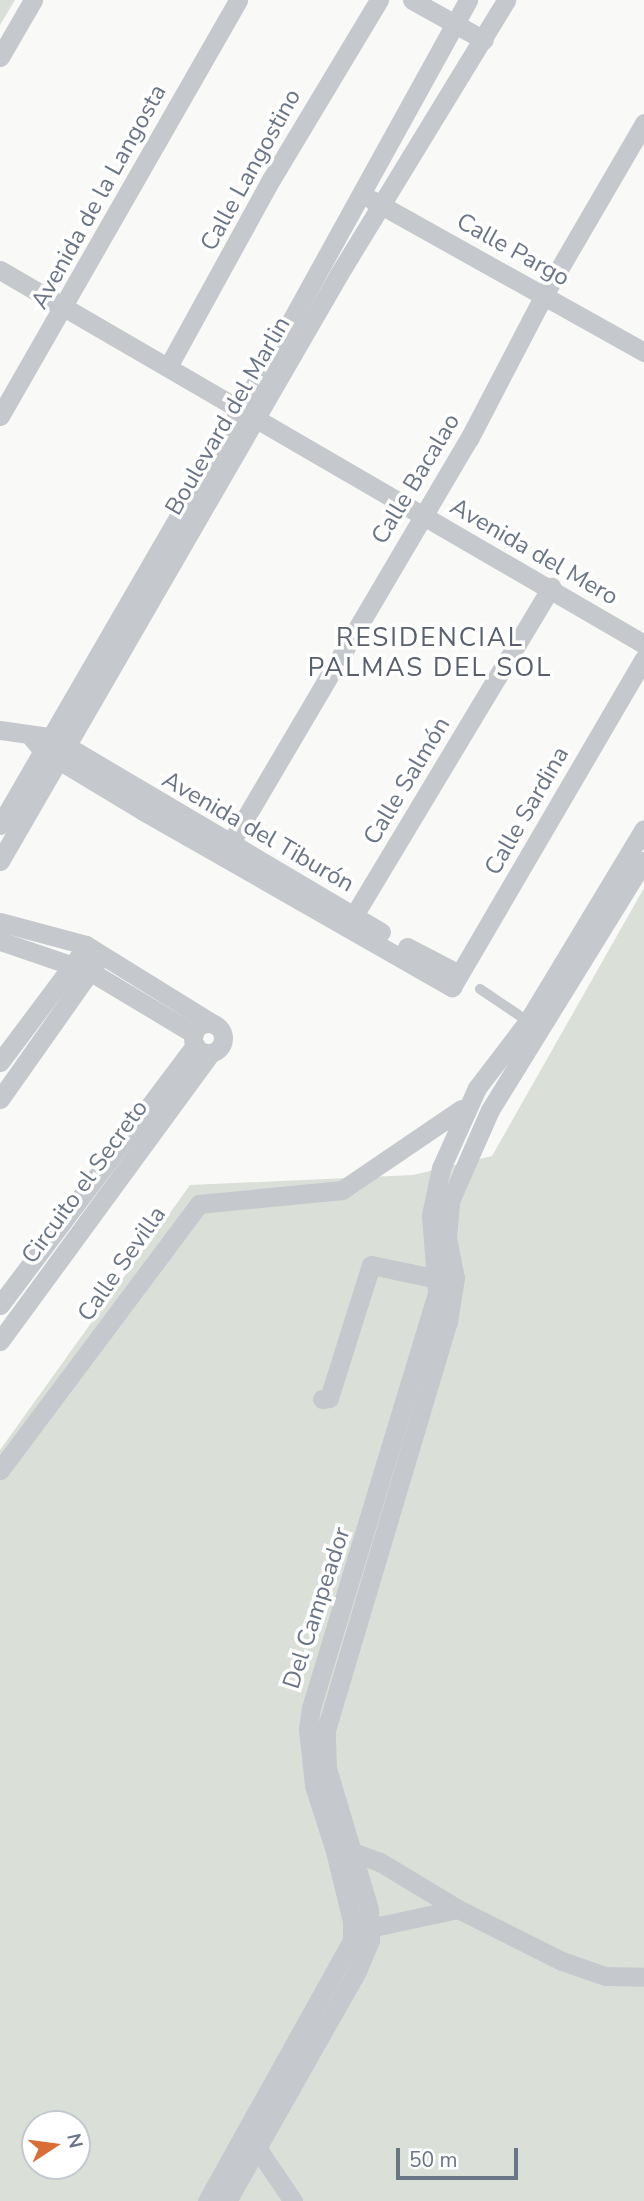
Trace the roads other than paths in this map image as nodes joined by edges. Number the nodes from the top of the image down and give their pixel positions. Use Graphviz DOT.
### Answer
graph roads {
  1 [pos="33,0"];
  2 [pos="238,0"];
  3 [pos="379,0"];
  4 [pos="412,0"];
  5 [pos="468,0"];
  6 [pos="506,0"];
  7 [pos="453,23"];
  8 [pos="484,40"];
  9 [pos="0,57"];
  10 [pos="644,123"];
  11 [pos="358,193"];
  12 [pos="381,205"];
  13 [pos="0,270"];
  14 [pos="544,295"];
  15 [pos="67,305"];
  16 [pos="644,352"];
  17 [pos="169,365"];
  18 [pos="248,413"];
  19 [pos="0,416"];
  20 [pos="421,515"];
  21 [pos="551,587"];
  22 [pos="644,644"];
  23 [pos="644,659"];
  24 [pos="0,730"];
  25 [pos="49,746"];
  26 [pos="644,829"];
  27 [pos="4,833"];
  28 [pos="227,850"];
  29 [pos="0,861"];
  30 [pos="644,861"];
  31 [pos="0,922"];
  32 [pos="350,922"];
  33 [pos="0,941"];
  34 [pos="94,949"];
  35 [pos="82,968"];
  36 [pos="455,981"];
  37 [pos="480,989"];
  38 [pos="212,1023"];
  39 [pos="535,1026"];
  40 [pos="200,1044"];
  41 [pos="0,1062"];
  42 [pos="0,1099"];
  43 [pos="470,1101"];
  44 [pos="490,1111"];
  45 [pos="442,1137"];
  46 [pos="472,1146"];
  47 [pos="52,1233"];
  48 [pos="69,1245"];
  49 [pos="438,1279"];
  50 [pos="0,1305"];
  51 [pos="0,1341"];
  52 [pos="322,1399"];
  53 [pos="408,1425"];
  54 [pos="5,1464"];
  55 [pos="345,1851"];
  56 [pos="458,1909"];
  57 [pos="363,1929"];
  58 [pos="644,1977"];
  59 [pos="252,2139"];
  60 [pos="207,2201"];
  61 [pos="227,2201"];
  62 [pos="293,2201"];
  1 -- 9 [label="street"];
  2 -- 15 [label="street, Avenida de la Langosta"];
  3 -- 17 [label="street, Calle Langostino"];
  4 -- 7 [label="street"];
  5 -- 7 [label="street, Boulevard del Marlin"];
  6 -- 8 [label="street, Boulevard del Marlin"];
  7 -- 8 [label="street"];
  7 -- 11 [label="street, Boulevard del Marlin"];
  8 -- 12 [label="street, Boulevard del Marlin"];
  10 -- 14 [label="street, Calle Bacalao"];
  11 -- 12 [label="street, Calle Pargo"];
  11 -- 18 [label="street, Boulevard del Marlin"];
  12 -- 14 [label="street, Calle Pargo"];
  12 -- 18 [label="street, Boulevard del Marlin"];
  13 -- 15 [label="street, Avenida del Mero"];
  14 -- 16 [label="street, Calle Pargo"];
  14 -- 20 [label="street, Calle Bacalao"];
  15 -- 17 [label="street, Avenida del Mero"];
  15 -- 19 [label="street, Avenida de la Langosta"];
  17 -- 18 [label="street, Avenida del Mero"];
  18 -- 20 [label="street, Avenida del Mero"];
  18 -- 25 [label="street, Boulevard del Marlin"];
  20 -- 21 [label="street, Avenida del Mero"];
  20 -- 28 [label="street, Calle Bacalao"];
  21 -- 22 [label="street, Avenida del Mero"];
  21 -- 32 [label="street, Calle Salmón"];
  23 -- 36 [label="street, Calle Sardina"];
  24 -- 25 [label="street, Avenida del Tiburón"];
  25 -- 27 [label="street, Boulevard del Marlin"];
  25 -- 28 [label="street, Avenida del Tiburón"];
  26 -- 39 [label="street"];
  27 -- 29 [label="street, Boulevard del Marlin"];
  28 -- 32 [label="street, Avenida del Tiburón"];
  30 -- 39 [label="street"];
  31 -- 34 [label="street"];
  32 -- 36 [label="street, Avenida del Tiburón"];
  33 -- 35 [label="street"];
  34 -- 35 [label="street"];
  34 -- 38 [label="street"];
  35 -- 40 [label="street"];
  35 -- 41 [label="street"];
  35 -- 42 [label="street"];
  37 -- 39 [label="lane"];
  38 -- 40 [label="street"];
  38 -- 40 [label="street"];
  39 -- 43 [label="street, Del Campeador"];
  39 -- 44 [label="street, Del Campeador"];
  40 -- 47 [label="street, Circuito el Secreto"];
  40 -- 48 [label="street, Circuito el Secreto"];
  43 -- 44 [label="street"];
  43 -- 45 [label="street, Del Campeador"];
  44 -- 46 [label="street, Del Campeador"];
  45 -- 46 [label="street"];
  45 -- 49 [label="street, Del Campeador"];
  45 -- 54 [label="street, Calle Sevilla"];
  46 -- 53 [label="street, Del Campeador"];
  47 -- 48 [label="street"];
  47 -- 50 [label="street, Circuito el Secreto"];
  48 -- 51 [label="street, Circuito el Secreto"];
  49 -- 52 [label="street"];
  49 -- 53 [label="street, Del Campeador"];
  53 -- 55 [label="street, Del Campeador"];
  55 -- 56 [label="street"];
  55 -- 57 [label="street, Del Campeador"];
  56 -- 57 [label="street"];
  56 -- 58 [label="street"];
  57 -- 59 [label="street"];
  59 -- 60 [label="street"];
  59 -- 61 [label="street"];
  59 -- 62 [label="street"];
}
